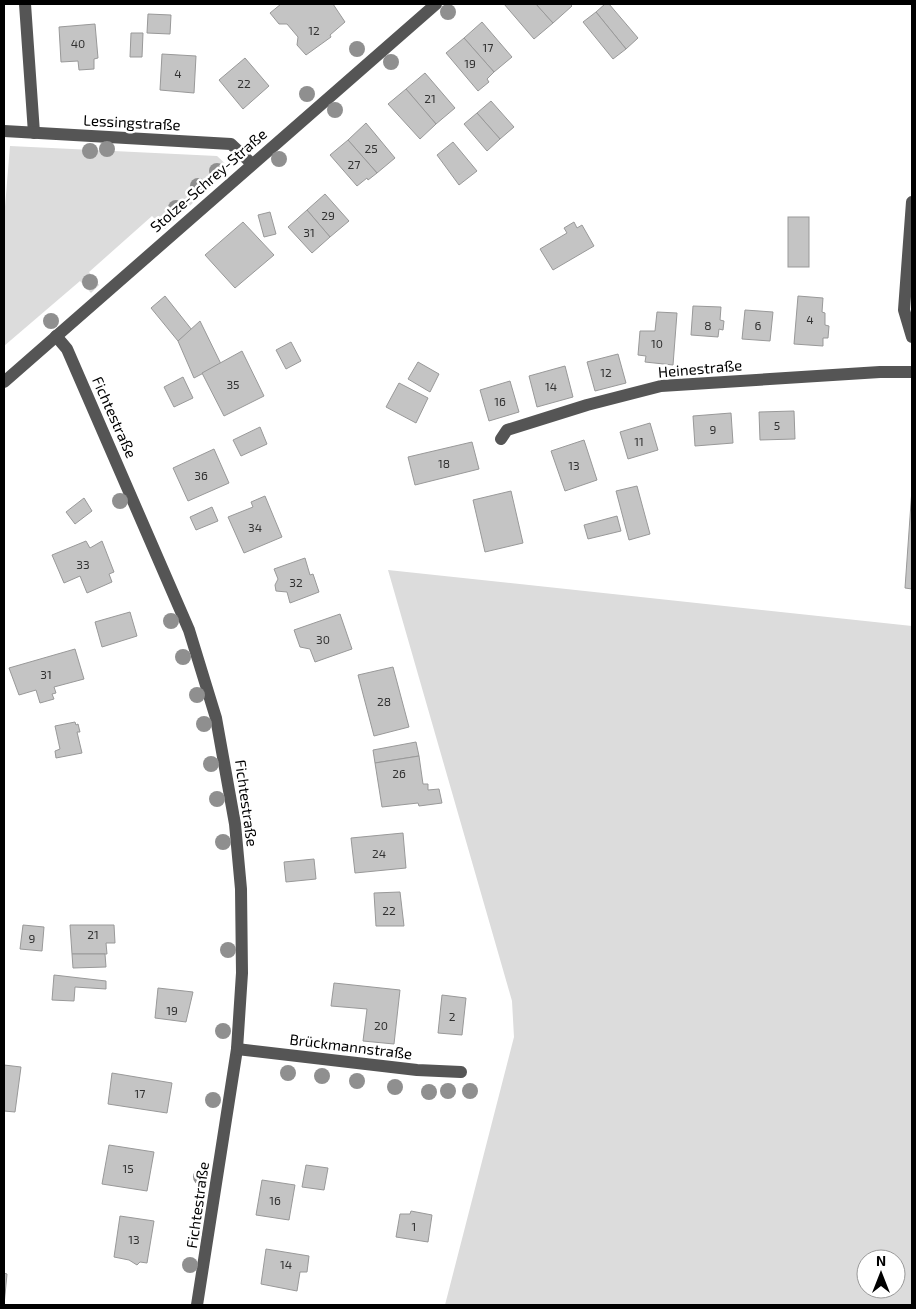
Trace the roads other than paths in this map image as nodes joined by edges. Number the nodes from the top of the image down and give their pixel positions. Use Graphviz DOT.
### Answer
graph roads {
  1 [pos="25,4"];
  2 [pos="436,4"];
  3 [pos="4,131"];
  4 [pos="34,133"];
  5 [pos="251,164"];
  6 [pos="912,202"];
  7 [pos="56,336"];
  8 [pos="912,337"];
  9 [pos="912,372"];
  10 [pos="4,382"];
  11 [pos="501,440"];
  12 [pos="237,1049"];
  13 [pos="461,1072"];
  14 [pos="197,1305"];
  1 -- 4 [label="street"];
  2 -- 5 [label="street, Stolze-Schrey-Straße"];
  3 -- 4 [label="street, Lessingstraße"];
  4 -- 5 [label="street, Lessingstraße"];
  5 -- 7 [label="street, Stolze-Schrey-Straße"];
  6 -- 8 [label="street"];
  7 -- 10 [label="street, Stolze-Schrey-Straße"];
  7 -- 12 [label="street, Fichtestraße"];
  9 -- 11 [label="street, Heinestraße"];
  12 -- 13 [label="street, Brückmannstraße"];
  12 -- 14 [label="street, Fichtestraße"];
}
